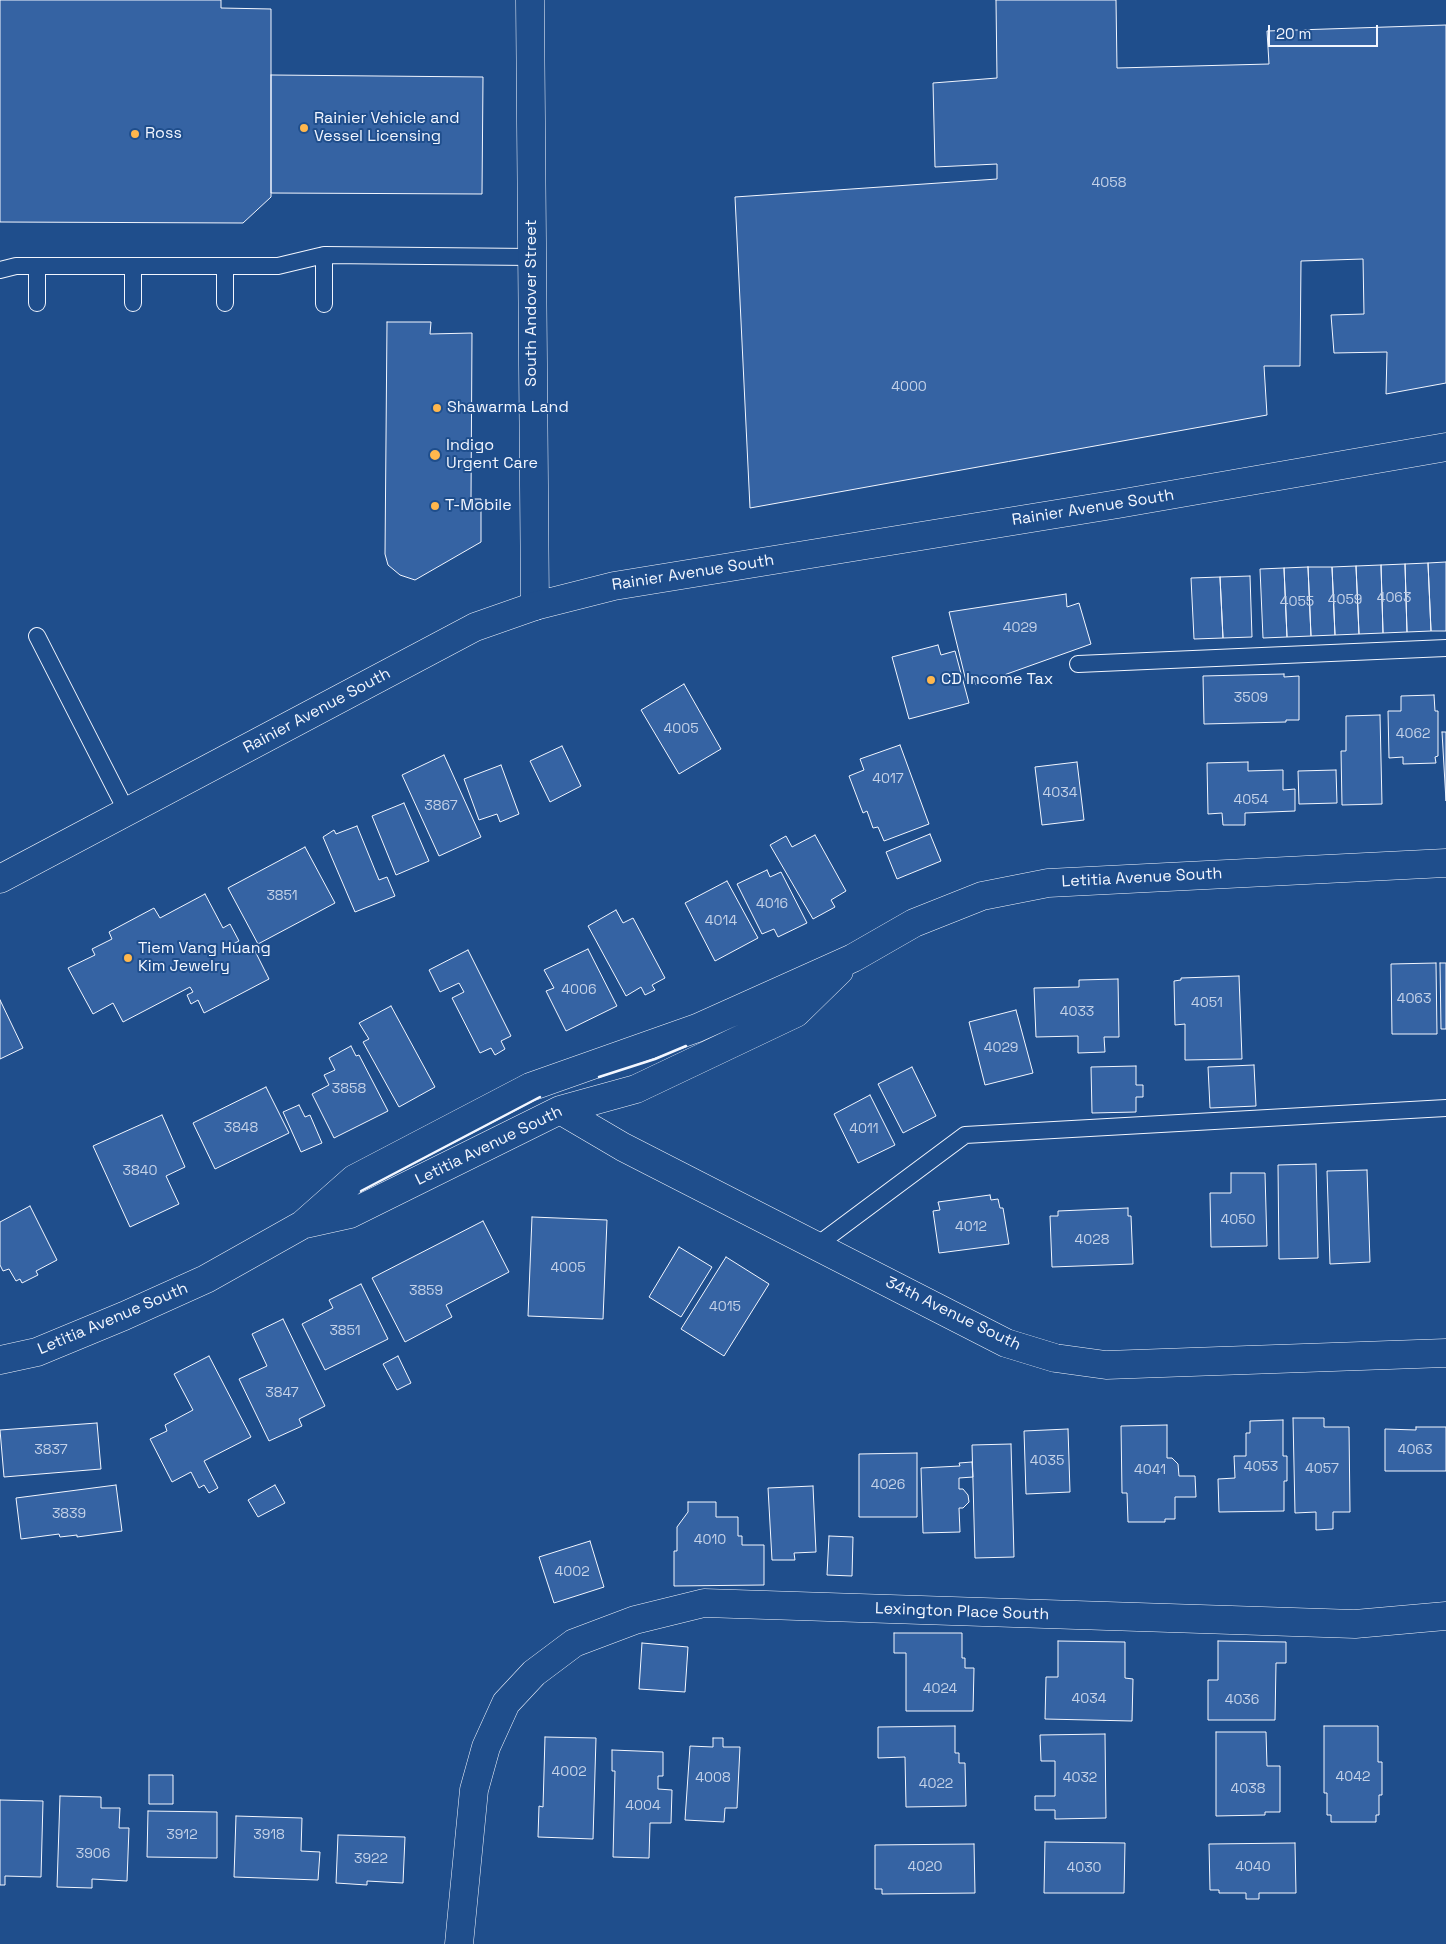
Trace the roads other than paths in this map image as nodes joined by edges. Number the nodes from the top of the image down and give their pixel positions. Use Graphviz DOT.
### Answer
graph roads {
  1 [pos="530,0"];
  2 [pos="324,255"];
  3 [pos="532,257"];
  4 [pos="36,266"];
  5 [pos="133,266"];
  6 [pos="225,266"];
  7 [pos="0,270"];
  8 [pos="36,303"];
  9 [pos="133,303"];
  10 [pos="225,303"];
  11 [pos="324,304"];
  12 [pos="1446,447"];
  13 [pos="535,606"];
  14 [pos="36,636"];
  15 [pos="1446,648"];
  16 [pos="1078,664"];
  17 [pos="127,812"];
  18 [pos="1446,864"];
  19 [pos="0,879"];
  20 [pos="852,958"];
  21 [pos="1446,1108"];
  22 [pos="560,1110"];
  23 [pos="302,1225"];
  24 [pos="816,1246"];
  25 [pos="1446,1353"];
  26 [pos="0,1360"];
  27 [pos="1446,1616"];
  28 [pos="459,1944"];
  1 -- 3 [label="street, South Andover Street"];
  2 -- 3 [label="lane"];
  2 -- 6 [label="lane"];
  2 -- 11 [label="lane"];
  3 -- 13 [label="street, South Andover Street"];
  4 -- 5 [label="lane"];
  4 -- 7 [label="lane"];
  4 -- 8 [label="lane"];
  5 -- 6 [label="lane"];
  5 -- 9 [label="lane"];
  6 -- 10 [label="lane"];
  12 -- 13 [label="street, Rainier Avenue South"];
  13 -- 17 [label="street, Rainier Avenue South"];
  14 -- 17 [label="lane"];
  15 -- 16 [label="lane"];
  17 -- 19 [label="street, Rainier Avenue South"];
  18 -- 20 [label="street, Letitia Avenue South"];
  20 -- 22 [label="street, Letitia Avenue South"];
  20 -- 23 [label="street, Letitia Avenue South"];
  21 -- 24 [label="lane"];
  22 -- 23 [label="street, Letitia Avenue South"];
  22 -- 24 [label="street, 34th Avenue South"];
  23 -- 26 [label="street, Letitia Avenue South"];
  24 -- 25 [label="street, 34th Avenue South"];
  27 -- 28 [label="street, Lexington Place South"];
}
